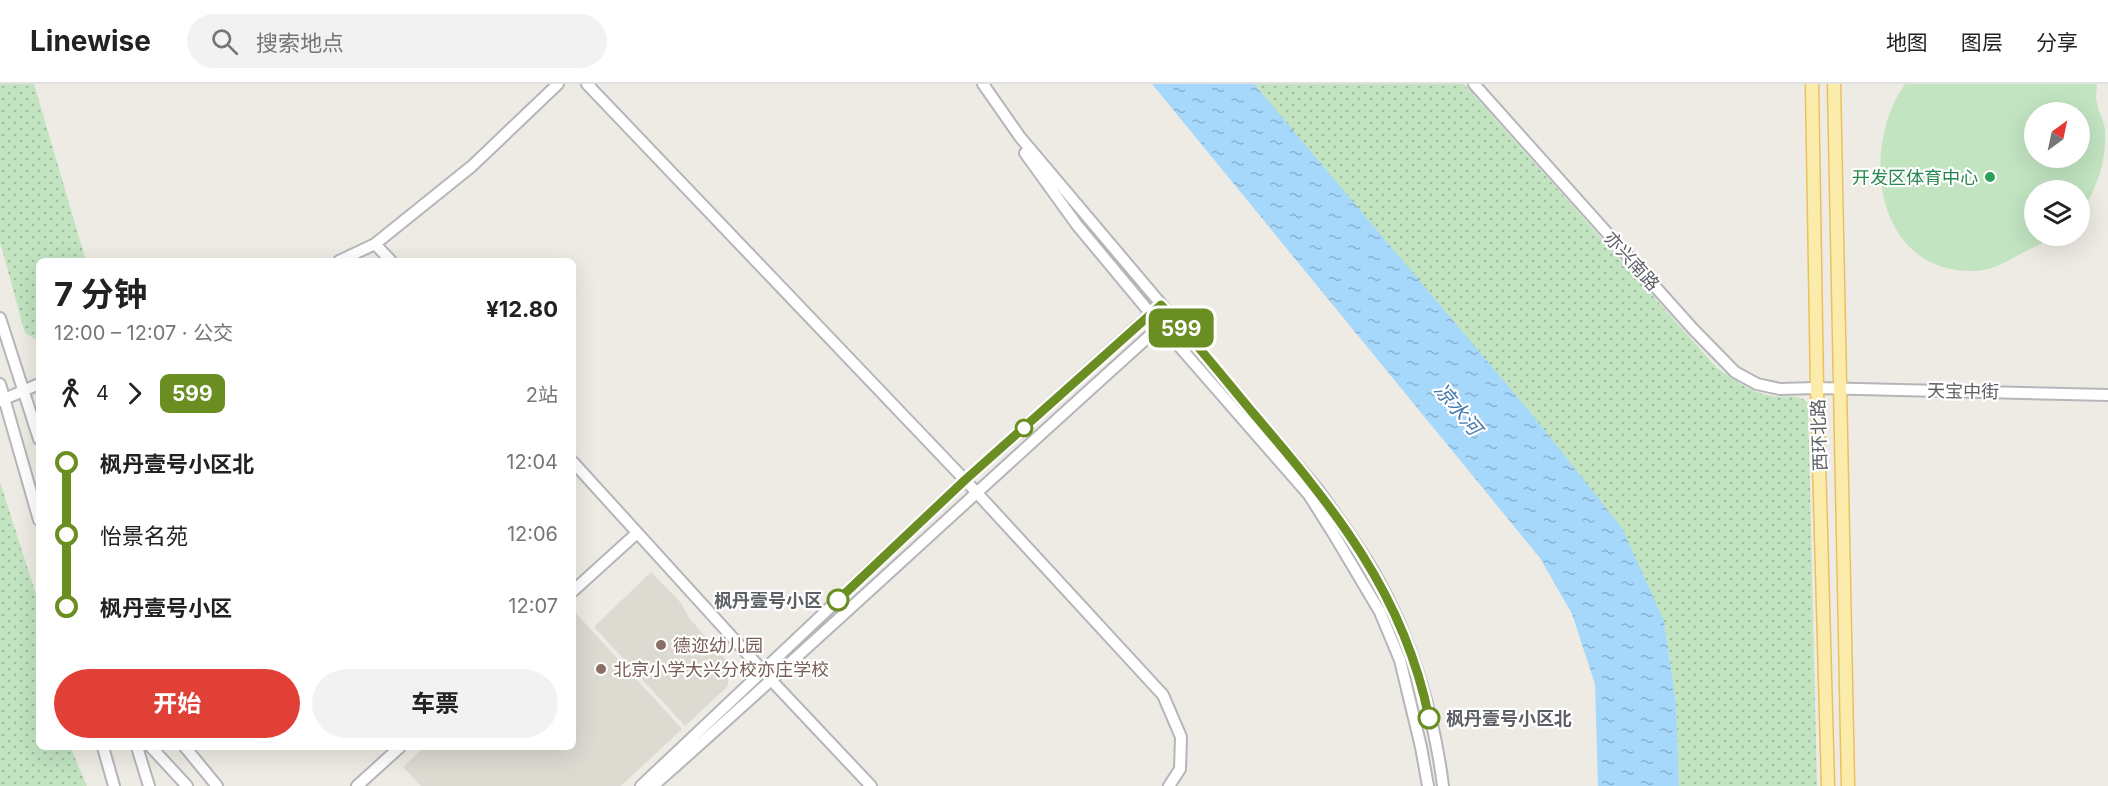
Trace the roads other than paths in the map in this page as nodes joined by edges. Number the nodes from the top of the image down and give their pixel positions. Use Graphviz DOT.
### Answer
graph roads {
  1 [pos="558,84"];
  2 [pos="587,84"];
  3 [pos="976,84"];
  4 [pos="983,84"];
  5 [pos="1474,84"];
  6 [pos="1812,84"];
  7 [pos="1834,84"];
  8 [pos="375,244"];
  9 [pos="345,258"];
  10 [pos="388,258"];
  11 [pos="1161,305"];
  12 [pos="1151,314"];
  13 [pos="1172,316"];
  14 [pos="0,318"];
  15 [pos="1162,326"];
  16 [pos="0,384"];
  17 [pos="36,385"];
  18 [pos="1817,388"];
  19 [pos="1841,389"];
  20 [pos="22,391"];
  21 [pos="2108,395"];
  22 [pos="2,400"];
  23 [pos="36,431"];
  24 [pos="576,465"];
  25 [pos="965,480"];
  26 [pos="975,493"];
  27 [pos="36,510"];
  28 [pos="637,533"];
  29 [pos="576,588"];
  30 [pos="763,671"];
  31 [pos="772,681"];
  32 [pos="104,750"];
  33 [pos="138,750"];
  34 [pos="154,750"];
  35 [pos="187,750"];
  36 [pos="397,750"];
  37 [pos="114,786"];
  38 [pos="149,786"];
  39 [pos="187,786"];
  40 [pos="217,786"];
  41 [pos="357,786"];
  42 [pos="641,786"];
  43 [pos="653,786"];
  44 [pos="870,786"];
  45 [pos="1169,786"];
  46 [pos="1428,786"];
  47 [pos="1443,786"];
  48 [pos="1828,786"];
  49 [pos="1848,786"];
  1 -- 8 [label="street"];
  2 -- 25 [label="street"];
  3 -- 12 [label="street"];
  4 -- 11 [label="street"];
  5 -- 18 [label="street, 亦兴南路"];
  6 -- 18 [label="main road, 西环北路"];
  7 -- 19 [label="main road, 西环北路"];
  8 -- 9 [label="street"];
  8 -- 10 [label="street"];
  11 -- 12 [label="street"];
  11 -- 13 [label="street"];
  12 -- 15 [label="street"];
  12 -- 25 [label="street"];
  13 -- 15 [label="street"];
  13 -- 47 [label="street"];
  14 -- 20 [label="street"];
  15 -- 26 [label="street"];
  15 -- 46 [label="street"];
  16 -- 22 [label="street"];
  17 -- 20 [label="street"];
  18 -- 19 [label="street, 天宝中街"];
  18 -- 48 [label="main road, 西环北路"];
  19 -- 21 [label="street, 天宝中街"];
  19 -- 49 [label="main road, 西环北路"];
  20 -- 22 [label="street"];
  20 -- 23 [label="street"];
  22 -- 27 [label="street"];
  24 -- 28 [label="street"];
  25 -- 26 [label="street"];
  25 -- 30 [label="street"];
  26 -- 31 [label="street"];
  26 -- 45 [label="street"];
  28 -- 29 [label="street"];
  28 -- 30 [label="street"];
  30 -- 31 [label="street"];
  30 -- 42 [label="street"];
  31 -- 43 [label="street"];
  31 -- 44 [label="street"];
  32 -- 37 [label="street"];
  33 -- 38 [label="street"];
  34 -- 39 [label="street"];
  35 -- 40 [label="street"];
  36 -- 41 [label="street"];
}
